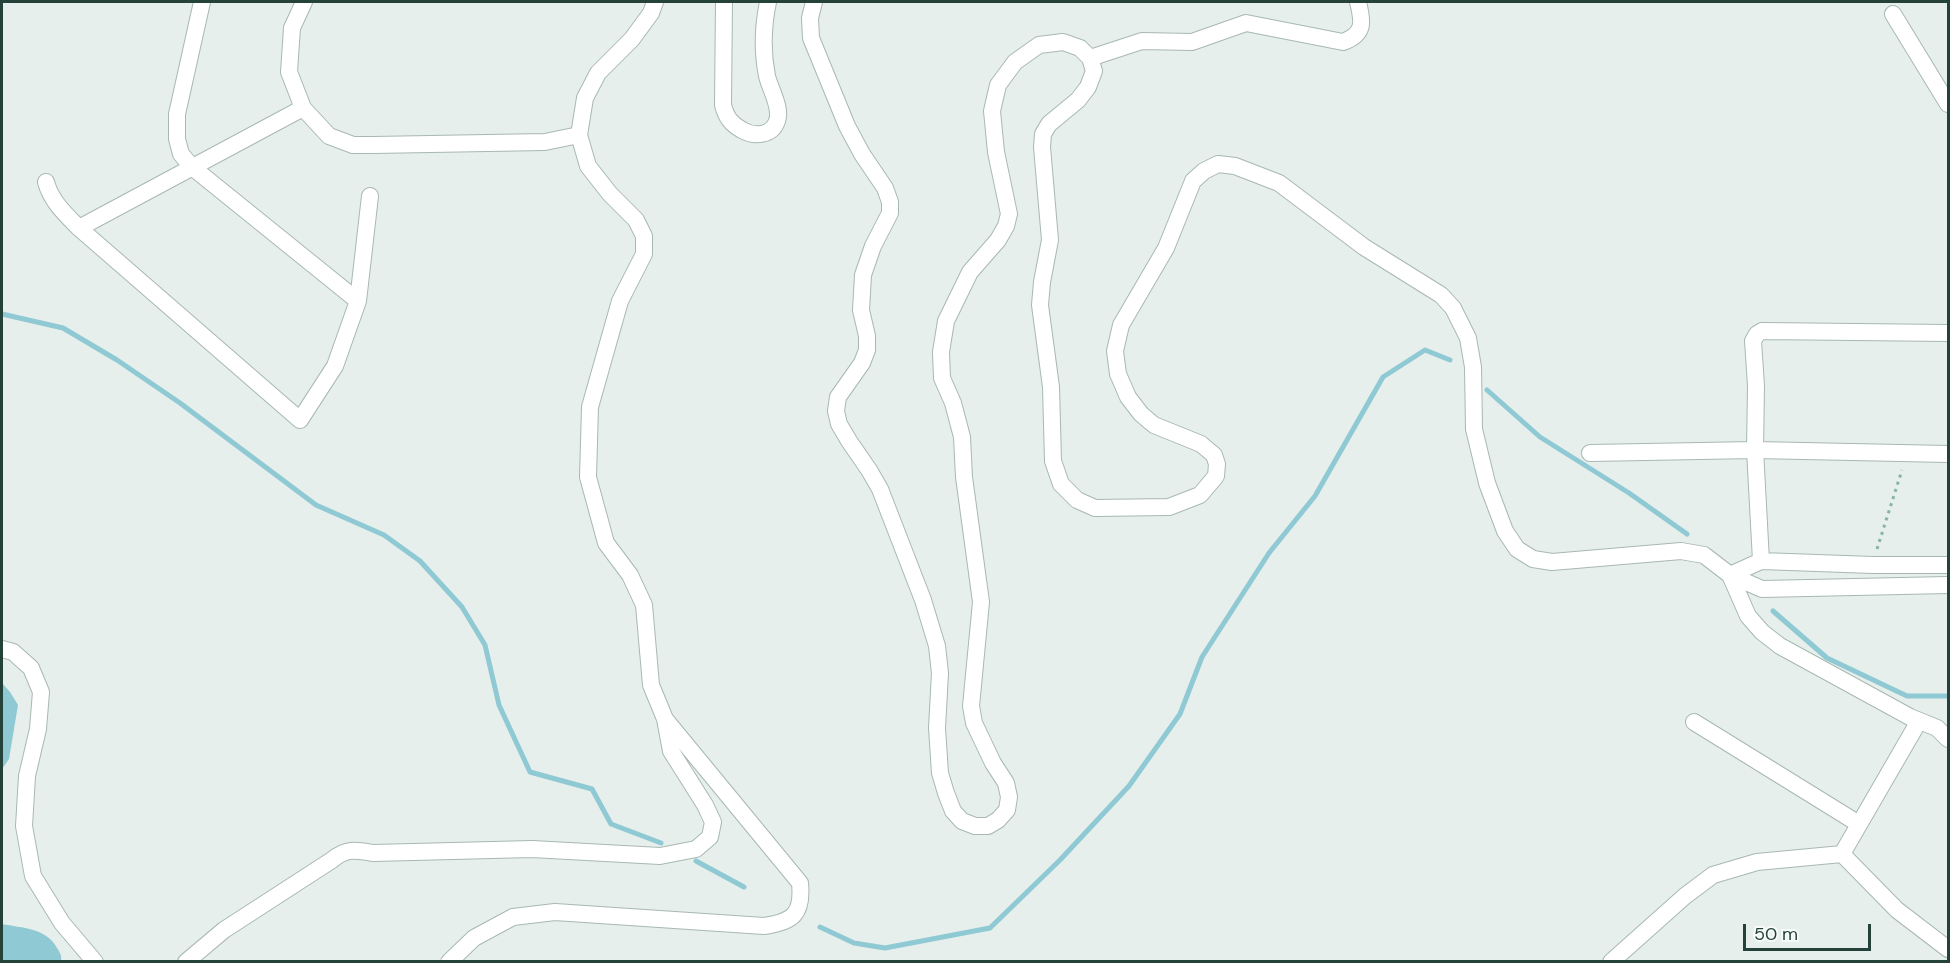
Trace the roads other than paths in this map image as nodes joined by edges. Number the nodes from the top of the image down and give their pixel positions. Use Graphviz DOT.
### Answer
graph roads {
  1 [pos="202,2"];
  2 [pos="304,2"];
  3 [pos="655,2"];
  4 [pos="724,2"];
  5 [pos="768,2"];
  6 [pos="814,2"];
  7 [pos="1358,2"];
  8 [pos="1893,14"];
  9 [pos="1090,58"];
  10 [pos="1948,104"];
  11 [pos="303,108"];
  12 [pos="579,135"];
  13 [pos="192,167"];
  14 [pos="46,182"];
  15 [pos="370,196"];
  16 [pos="79,228"];
  17 [pos="358,301"];
  18 [pos="1948,333"];
  19 [pos="1755,450"];
  20 [pos="1590,453"];
  21 [pos="1948,454"];
  22 [pos="1761,561"];
  23 [pos="1948,565"];
  24 [pos="1730,575"];
  25 [pos="1948,585"];
  26 [pos="2,649"];
  27 [pos="665,719"];
  28 [pos="1919,721"];
  29 [pos="1694,722"];
  30 [pos="1948,739"];
  31 [pos="1859,824"];
  32 [pos="1842,854"];
  33 [pos="1948,949"];
  34 [pos="95,962"];
  35 [pos="186,962"];
  36 [pos="449,962"];
  37 [pos="1611,962"];
  1 -- 13 [label="street"];
  2 -- 11 [label="street"];
  3 -- 12 [label="street"];
  4 -- 5 [label="street"];
  6 -- 9 [label="street"];
  7 -- 9 [label="street"];
  8 -- 10 [label="street"];
  9 -- 24 [label="street"];
  11 -- 12 [label="street"];
  11 -- 13 [label="street"];
  12 -- 27 [label="street"];
  13 -- 16 [label="street"];
  13 -- 17 [label="street"];
  14 -- 16 [label="street"];
  15 -- 17 [label="street"];
  16 -- 17 [label="street"];
  18 -- 19 [label="street"];
  19 -- 20 [label="street"];
  19 -- 21 [label="street"];
  19 -- 22 [label="street"];
  22 -- 23 [label="street"];
  22 -- 24 [label="street"];
  24 -- 25 [label="street"];
  24 -- 28 [label="street"];
  26 -- 34 [label="street"];
  27 -- 35 [label="street"];
  27 -- 36 [label="street"];
  28 -- 30 [label="street"];
  28 -- 31 [label="street"];
  29 -- 31 [label="street"];
  31 -- 32 [label="street"];
  32 -- 33 [label="street"];
  32 -- 37 [label="street"];
}
